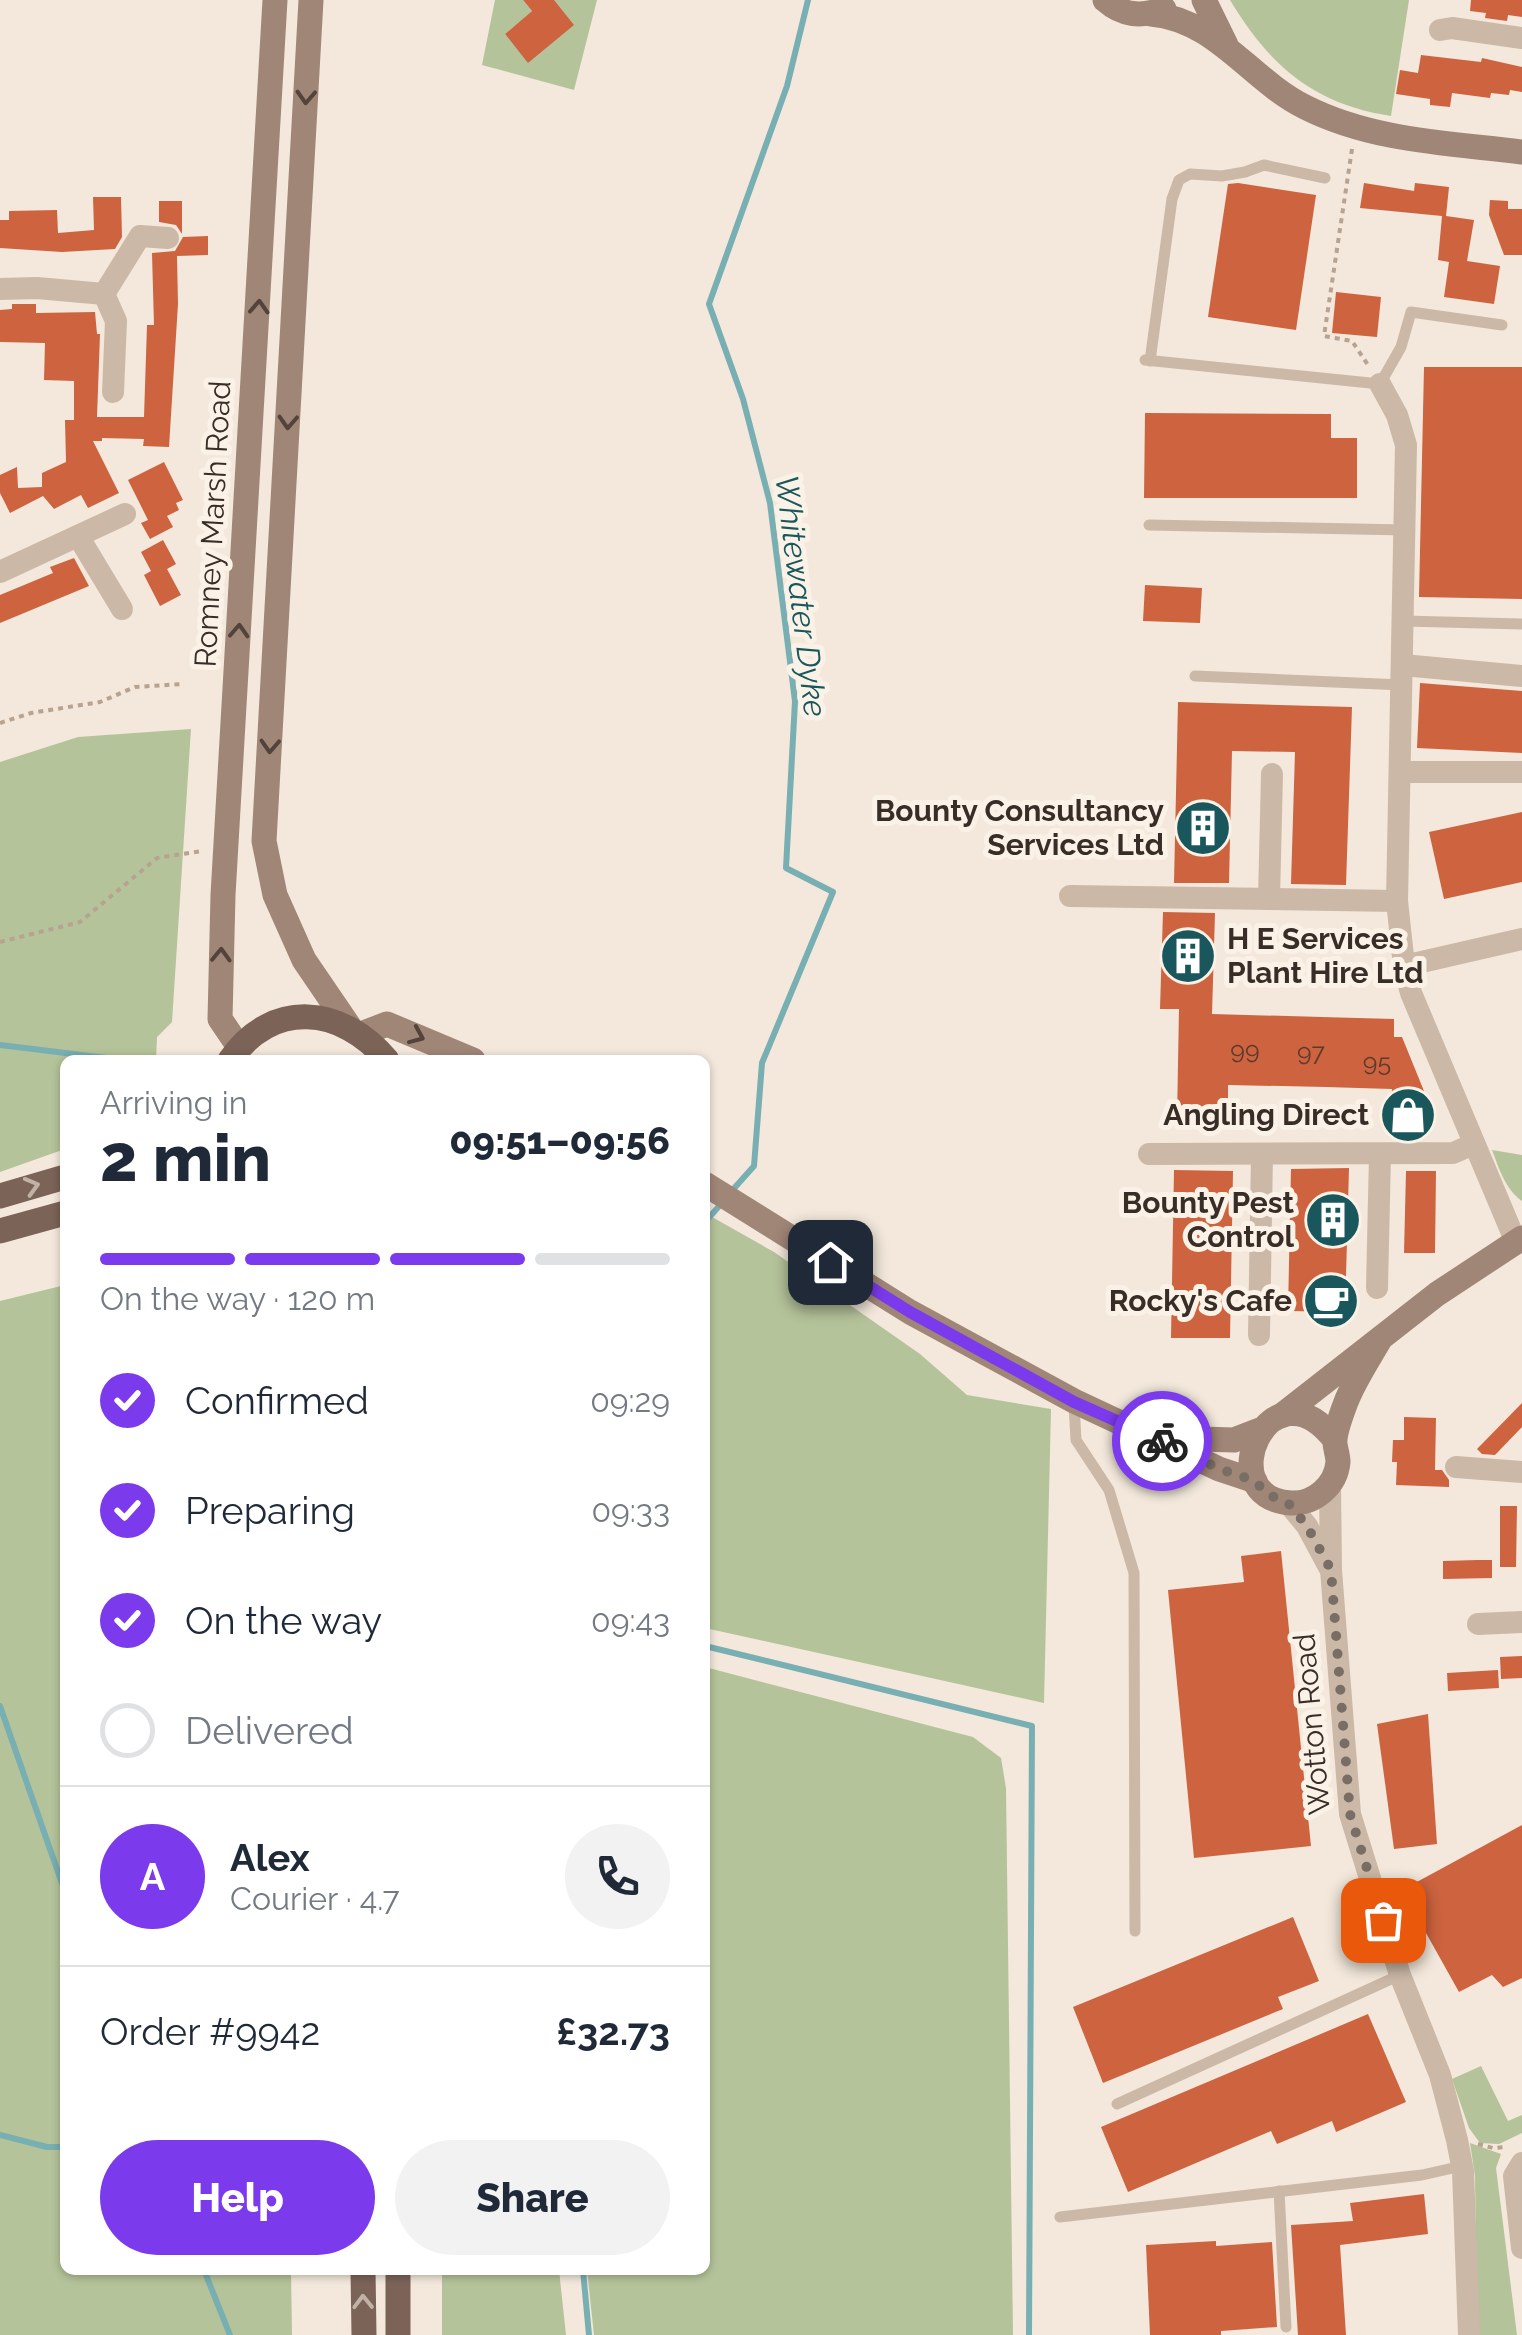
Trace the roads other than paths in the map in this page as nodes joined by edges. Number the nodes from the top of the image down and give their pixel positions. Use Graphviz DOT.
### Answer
graph roads {
  1 [pos="275,0"];
  2 [pos="311,0"];
  3 [pos="1176,0"];
  4 [pos="1204,0"];
  5 [pos="1104,1"];
  6 [pos="1150,14"];
  7 [pos="1440,30"];
  8 [pos="1522,38"];
  9 [pos="1229,49"];
  10 [pos="1522,152"];
  11 [pos="1325,178"];
  12 [pos="168,238"];
  13 [pos="0,289"];
  14 [pos="104,294"];
  15 [pos="1502,325"];
  16 [pos="1380,384"];
  17 [pos="113,392"];
  18 [pos="124,514"];
  19 [pos="1149,526"];
  20 [pos="1405,530"];
  21 [pos="78,536"];
  22 [pos="0,572"];
  23 [pos="122,609"];
  24 [pos="1404,621"];
  25 [pos="1522,624"];
  26 [pos="1403,675"];
  27 [pos="1195,676"];
  28 [pos="1522,676"];
  29 [pos="1401,772"];
  30 [pos="1522,772"];
  31 [pos="1272,774"];
  32 [pos="1070,896"];
  33 [pos="1269,899"];
  34 [pos="1398,901"];
  35 [pos="1522,939"];
  36 [pos="1404,966"];
  37 [pos="355,1030"];
  38 [pos="234,1054"];
  39 [pos="381,1055"];
  40 [pos="462,1055"];
  41 [pos="1474,1144"];
  42 [pos="1149,1154"];
  43 [pos="1262,1154"];
  44 [pos="1380,1154"];
  45 [pos="60,1178"];
  46 [pos="720,1193"];
  47 [pos="0,1196"];
  48 [pos="60,1214"];
  49 [pos="0,1231"];
  50 [pos="1518,1239"];
  51 [pos="1377,1288"];
  52 [pos="1259,1335"];
  53 [pos="1379,1340"];
  54 [pos="1074,1402"];
  55 [pos="1270,1423"];
  56 [pos="1156,1438"];
  57 [pos="1335,1440"];
  58 [pos="1456,1467"];
  59 [pos="1522,1472"];
  60 [pos="1255,1481"];
  61 [pos="1330,1486"];
  62 [pos="1288,1503"];
  63 [pos="1331,1570"];
  64 [pos="1522,1622"];
  65 [pos="1478,1624"];
  66 [pos="1135,1931"];
  67 [pos="1400,1975"];
  68 [pos="1117,2104"];
  69 [pos="1517,2164"];
  70 [pos="1462,2166"];
  71 [pos="1279,2192"];
  72 [pos="1060,2217"];
  73 [pos="1522,2248"];
  74 [pos="363,2275"];
  75 [pos="398,2275"];
  76 [pos="1286,2327"];
  77 [pos="364,2335"];
  78 [pos="398,2335"];
  79 [pos="1469,2335"];
  38 -- 1 [label="street, Romney Marsh Road, one-way"];
  2 -- 37 [label="street, one-way"];
  3 -- 6 [label="street"];
  4 -- 9 [label="street"];
  5 -- 6 [label="street"];
  6 -- 9 [label="street"];
  7 -- 8 [label="street"];
  9 -- 10 [label="street"];
  11 -- 16 [label="lane"];
  12 -- 14 [label="street"];
  13 -- 14 [label="street"];
  14 -- 17 [label="street"];
  15 -- 16 [label="lane"];
  16 -- 20 [label="street"];
  18 -- 21 [label="street"];
  19 -- 20 [label="lane"];
  20 -- 24 [label="street"];
  21 -- 22 [label="street"];
  21 -- 23 [label="street"];
  24 -- 25 [label="lane"];
  24 -- 26 [label="street"];
  26 -- 27 [label="lane"];
  26 -- 28 [label="street"];
  26 -- 29 [label="street"];
  29 -- 30 [label="street"];
  29 -- 34 [label="street"];
  31 -- 33 [label="street"];
  32 -- 33 [label="street"];
  33 -- 34 [label="street"];
  34 -- 36 [label="street"];
  35 -- 36 [label="street"];
  36 -- 41 [label="street"];
  37 -- 38 [label="main road"];
  37 -- 39 [label="main road"];
  37 -- 40 [label="street, one-way"];
  41 -- 44 [label="street"];
  41 -- 50 [label="street"];
  42 -- 43 [label="street"];
  43 -- 44 [label="street"];
  43 -- 52 [label="street"];
  44 -- 51 [label="street"];
  47 -- 45 [label="main road, one-way"];
  46 -- 54 [label="street, Wotton Road"];
  48 -- 49 [label="main road"];
  50 -- 53 [label="street, Wotton Road"];
  53 -- 55 [label="street, Wotton Road"];
  53 -- 57 [label="street, Wotton Road"];
  54 -- 56 [label="street, Wotton Road"];
  54 -- 66 [label="lane"];
  55 -- 56 [label="street"];
  55 -- 57 [label="street"];
  55 -- 60 [label="street"];
  56 -- 60 [label="street, Wotton Road"];
  57 -- 61 [label="street, Wotton Road"];
  58 -- 59 [label="street"];
  60 -- 62 [label="street, Wotton Road"];
  61 -- 62 [label="street"];
  61 -- 63 [label="street, Wotton Road"];
  62 -- 63 [label="street, Wotton Road"];
  63 -- 67 [label="street, Wotton Road"];
  64 -- 65 [label="street"];
  67 -- 68 [label="lane"];
  67 -- 70 [label="street, Wotton Road"];
  69 -- 73 [label="street"];
  70 -- 71 [label="lane"];
  70 -- 79 [label="street, Wotton Road"];
  71 -- 72 [label="lane"];
  71 -- 76 [label="lane"];
  77 -- 74 [label="main road, one-way"];
  75 -- 78 [label="main road"];
}
